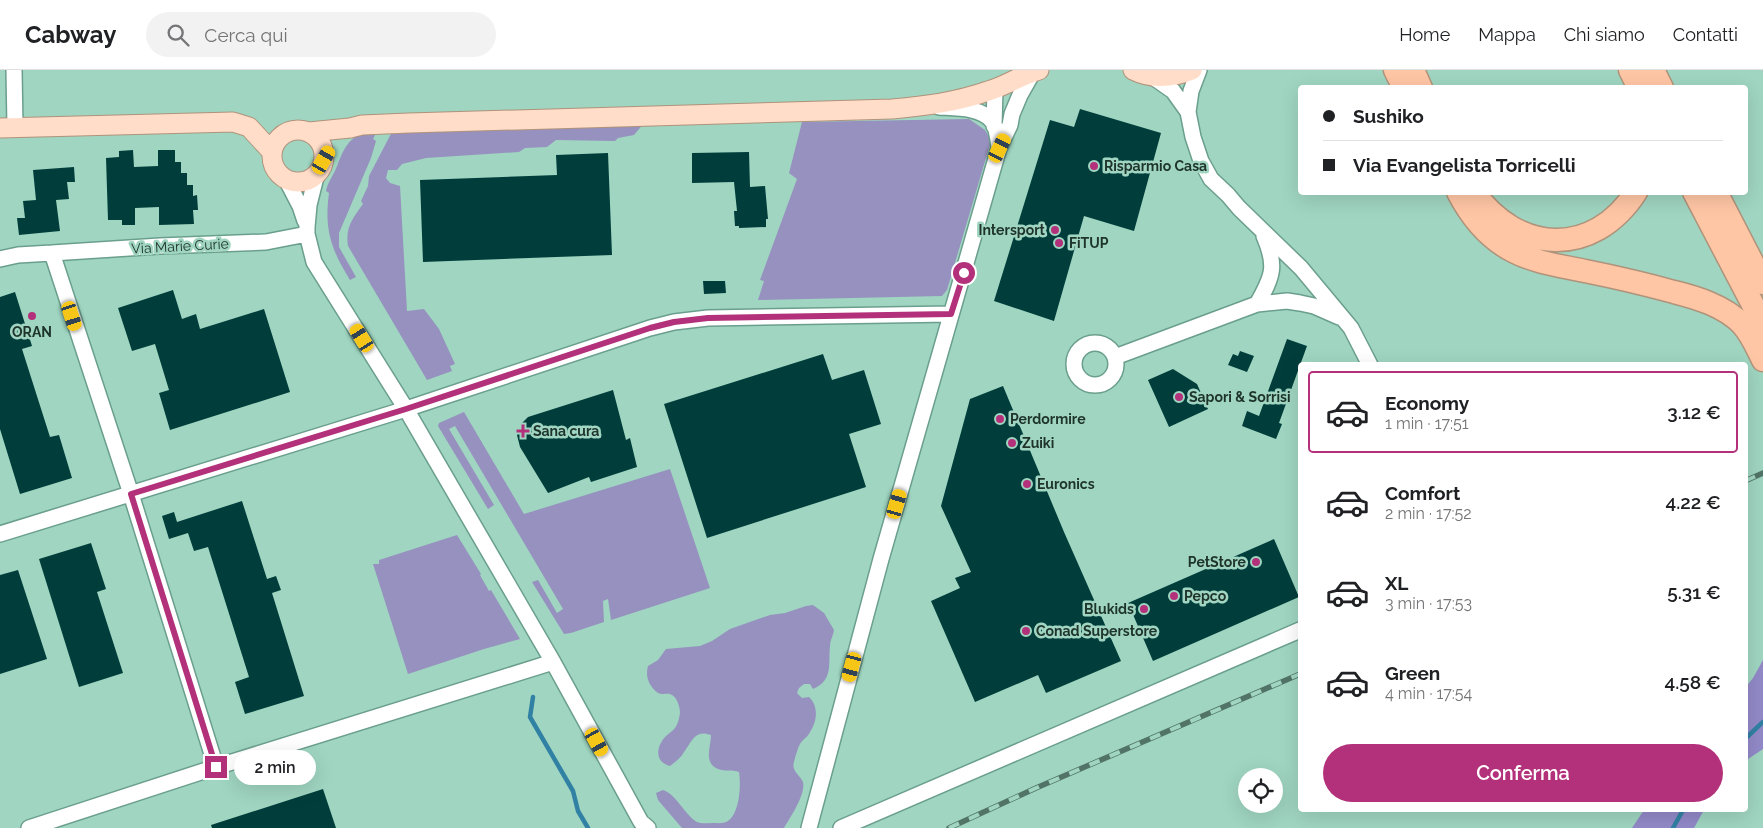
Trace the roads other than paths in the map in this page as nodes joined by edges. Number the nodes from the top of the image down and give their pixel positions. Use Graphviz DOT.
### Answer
graph roads {
  1 [pos="14,70"];
  2 [pos="1133,70"];
  3 [pos="1192,70"];
  4 [pos="1200,70"];
  5 [pos="1395,70"];
  6 [pos="1413,70"];
  7 [pos="1630,70"];
  8 [pos="1653,70"];
  9 [pos="1036,71"];
  10 [pos="1153,76"];
  11 [pos="1402,85"];
  12 [pos="1420,85"];
  13 [pos="1629,85"];
  14 [pos="1638,85"];
  15 [pos="1660,85"];
  16 [pos="995,89"];
  17 [pos="929,106"];
  18 [pos="1188,112"];
  19 [pos="1012,114"];
  20 [pos="994,126"];
  21 [pos="8,128"];
  22 [pos="350,128"];
  23 [pos="308,132"];
  24 [pos="1000,148"];
  25 [pos="272,152"];
  26 [pos="321,166"];
  27 [pos="286,179"];
  28 [pos="1460,195"];
  29 [pos="1476,195"];
  30 [pos="1634,195"];
  31 [pos="1696,195"];
  32 [pos="1718,195"];
  33 [pos="1261,228"];
  34 [pos="307,230"];
  35 [pos="52,253"];
  36 [pos="0,259"];
  37 [pos="1763,283"];
  38 [pos="1257,304"];
  39 [pos="951,314"];
  40 [pos="1343,318"];
  41 [pos="1763,324"];
  42 [pos="1115,357"];
  43 [pos="1763,360"];
  44 [pos="1368,362"];
  45 [pos="406,409"];
  46 [pos="131,494"];
  47 [pos="0,534"];
  48 [pos="1298,631"];
  49 [pos="553,662"];
  50 [pos="216,767"];
  51 [pos="644,826"];
  52 [pos="29,828"];
  53 [pos="809,828"];
  54 [pos="841,828"];
  1 -- 21 [label="street"];
  2 -- 10 [label="main road"];
  3 -- 10 [label="main road"];
  4 -- 18 [label="street"];
  5 -- 11 [label="highway"];
  6 -- 12 [label="highway"];
  7 -- 13 [label="highway"];
  7 -- 14 [label="highway"];
  8 -- 15 [label="highway"];
  9 -- 16 [label="main road"];
  9 -- 19 [label="street"];
  10 -- 18 [label="street"];
  16 -- 17 [label="main road"];
  16 -- 19 [label="street"];
  16 -- 20 [label="street"];
  17 -- 20 [label="street"];
  17 -- 22 [label="main road"];
  18 -- 33 [label="street"];
  19 -- 24 [label="street"];
  20 -- 24 [label="street"];
  21 -- 25 [label="main road"];
  22 -- 23 [label="main road"];
  22 -- 26 [label="main road"];
  23 -- 25 [label="main road"];
  23 -- 26 [label="main road"];
  24 -- 39 [label="street"];
  25 -- 27 [label="main road"];
  26 -- 27 [label="main road"];
  26 -- 34 [label="street"];
  27 -- 34 [label="street"];
  28 -- 43 [label="highway"];
  29 -- 30 [label="highway"];
  31 -- 41 [label="highway"];
  32 -- 37 [label="highway"];
  33 -- 38 [label="street"];
  33 -- 40 [label="street"];
  34 -- 35 [label="street, Via Marie Curie"];
  34 -- 45 [label="street"];
  35 -- 36 [label="street, Via Marie Curie"];
  35 -- 46 [label="street"];
  38 -- 40 [label="street"];
  38 -- 42 [label="street"];
  39 -- 45 [label="street"];
  39 -- 53 [label="street"];
  40 -- 44 [label="street"];
  45 -- 46 [label="street"];
  45 -- 49 [label="street"];
  46 -- 47 [label="street"];
  46 -- 50 [label="street"];
  48 -- 54 [label="street"];
  49 -- 50 [label="street"];
  49 -- 51 [label="street"];
  50 -- 52 [label="street"];
}
